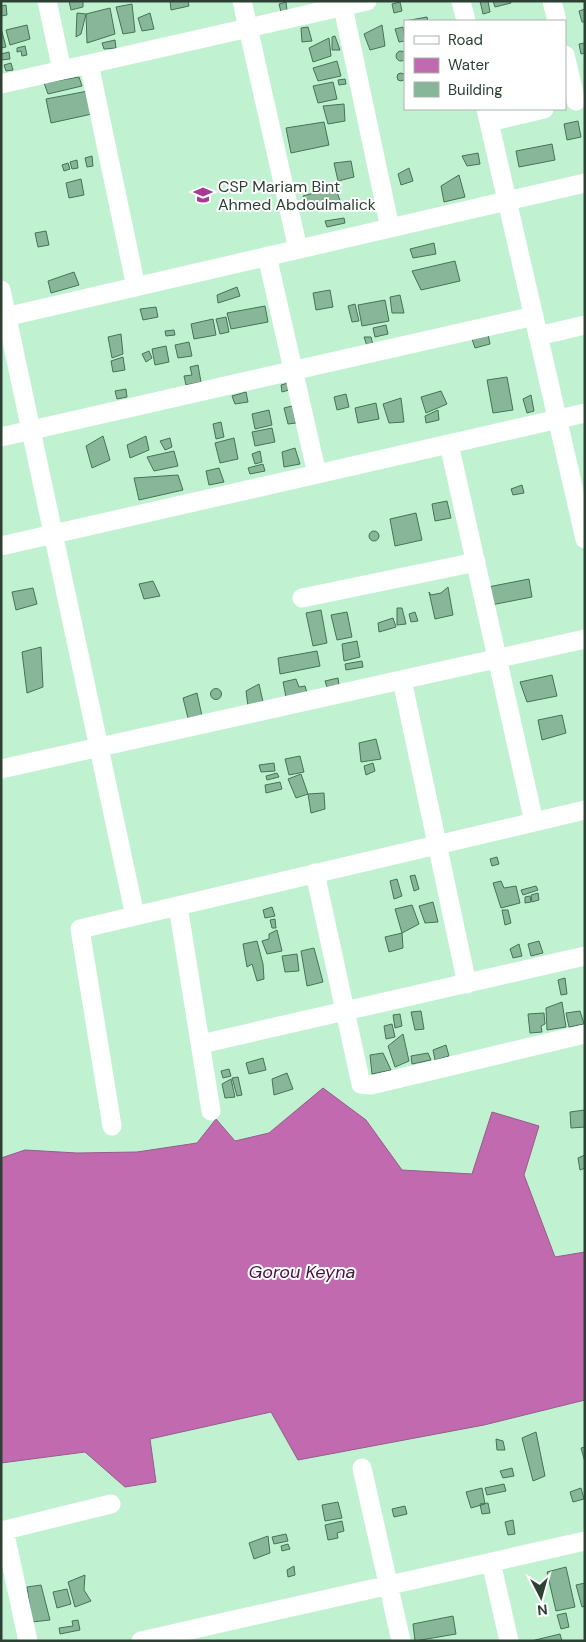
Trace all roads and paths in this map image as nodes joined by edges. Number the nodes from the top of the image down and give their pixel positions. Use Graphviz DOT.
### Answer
graph roads {
  1 [pos="47,1"];
  2 [pos="242,1"];
  3 [pos="367,1"];
  4 [pos="461,1"];
  5 [pos="552,1"];
  6 [pos="343,7"];
  7 [pos="466,20"];
  8 [pos="556,20"];
  9 [pos="248,28"];
  10 [pos="566,60"];
  11 [pos="90,64"];
  12 [pos="62,70"];
  13 [pos="1,84"];
  14 [pos="575,101"];
  15 [pos="535,110"];
  16 [pos="488,115"];
  17 [pos="585,183"];
  18 [pos="507,201"];
  19 [pos="390,228"];
  20 [pos="298,249"];
  21 [pos="267,256"];
  22 [pos="136,287"];
  23 [pos="1,290"];
  24 [pos="534,316"];
  25 [pos="4,317"];
  26 [pos="585,325"];
  27 [pos="538,336"];
  28 [pos="294,371"];
  29 [pos="585,413"];
  30 [pos="557,419"];
  31 [pos="31,431"];
  32 [pos="1,438"];
  33 [pos="449,444"];
  34 [pos="317,474"];
  35 [pos="53,534"];
  36 [pos="585,540"];
  37 [pos="1,546"];
  38 [pos="476,562"];
  39 [pos="302,598"];
  40 [pos="585,639"];
  41 [pos="497,659"];
  42 [pos="402,680"];
  43 [pos="98,748"];
  44 [pos="1,769"];
  45 [pos="585,810"];
  46 [pos="534,822"];
  47 [pos="437,845"];
  48 [pos="315,873"];
  49 [pos="178,906"];
  50 [pos="135,916"];
  51 [pos="585,956"];
  52 [pos="467,984"];
  53 [pos="345,1012"];
  54 [pos="585,1034"];
  55 [pos="201,1044"];
  56 [pos="211,1111"];
  57 [pos="112,1126"];
  58 [pos="362,1468"];
  59 [pos="111,1504"];
  60 [pos="2,1530"];
  61 [pos="585,1541"];
  62 [pos="491,1562"];
  63 [pos="388,1585"];
  64 [pos="28,1641"];
  65 [pos="141,1641"];
  66 [pos="401,1641"];
  67 [pos="509,1641"];
  1 -- 12 [label="street"];
  2 -- 9 [label="street"];
  3 -- 6 [label="street"];
  4 -- 7 [label="street"];
  5 -- 8 [label="street"];
  6 -- 9 [label="street"];
  6 -- 19 [label="street"];
  9 -- 11 [label="street"];
  9 -- 20 [label="street"];
  10 -- 14 [label="street"];
  11 -- 12 [label="street"];
  11 -- 22 [label="street"];
  12 -- 13 [label="street"];
  15 -- 16 [label="street"];
  16 -- 18 [label="street"];
  17 -- 18 [label="street"];
  18 -- 19 [label="street"];
  18 -- 24 [label="street"];
  19 -- 20 [label="street"];
  20 -- 21 [label="street"];
  21 -- 22 [label="street"];
  21 -- 28 [label="street"];
  22 -- 25 [label="street"];
  23 -- 25 [label="street"];
  24 -- 27 [label="street"];
  24 -- 28 [label="street"];
  25 -- 31 [label="street"];
  26 -- 27 [label="street"];
  27 -- 30 [label="street"];
  28 -- 31 [label="street"];
  28 -- 34 [label="street"];
  29 -- 30 [label="street"];
  30 -- 33 [label="street"];
  30 -- 36 [label="street"];
  31 -- 32 [label="street"];
  31 -- 35 [label="street"];
  33 -- 34 [label="street"];
  33 -- 38 [label="street"];
  34 -- 35 [label="street"];
  35 -- 37 [label="street"];
  35 -- 43 [label="street"];
  38 -- 39 [label="street"];
  38 -- 41 [label="street"];
  40 -- 41 [label="street"];
  41 -- 42 [label="street"];
  41 -- 46 [label="street"];
  42 -- 43 [label="street"];
  42 -- 47 [label="street"];
  43 -- 44 [label="street"];
  43 -- 50 [label="street"];
  45 -- 46 [label="street"];
  46 -- 47 [label="street"];
  47 -- 48 [label="street"];
  47 -- 52 [label="street"];
  48 -- 49 [label="street"];
  48 -- 53 [label="street"];
  49 -- 50 [label="street"];
  49 -- 55 [label="street"];
  50 -- 57 [label="street"];
  51 -- 52 [label="street"];
  52 -- 53 [label="street"];
  53 -- 54 [label="street"];
  53 -- 55 [label="street"];
  55 -- 56 [label="street"];
  58 -- 63 [label="street"];
  59 -- 60 [label="street"];
  60 -- 64 [label="street"];
  61 -- 62 [label="street"];
  62 -- 63 [label="street"];
  62 -- 67 [label="street"];
  63 -- 65 [label="street"];
  63 -- 66 [label="street"];
}
